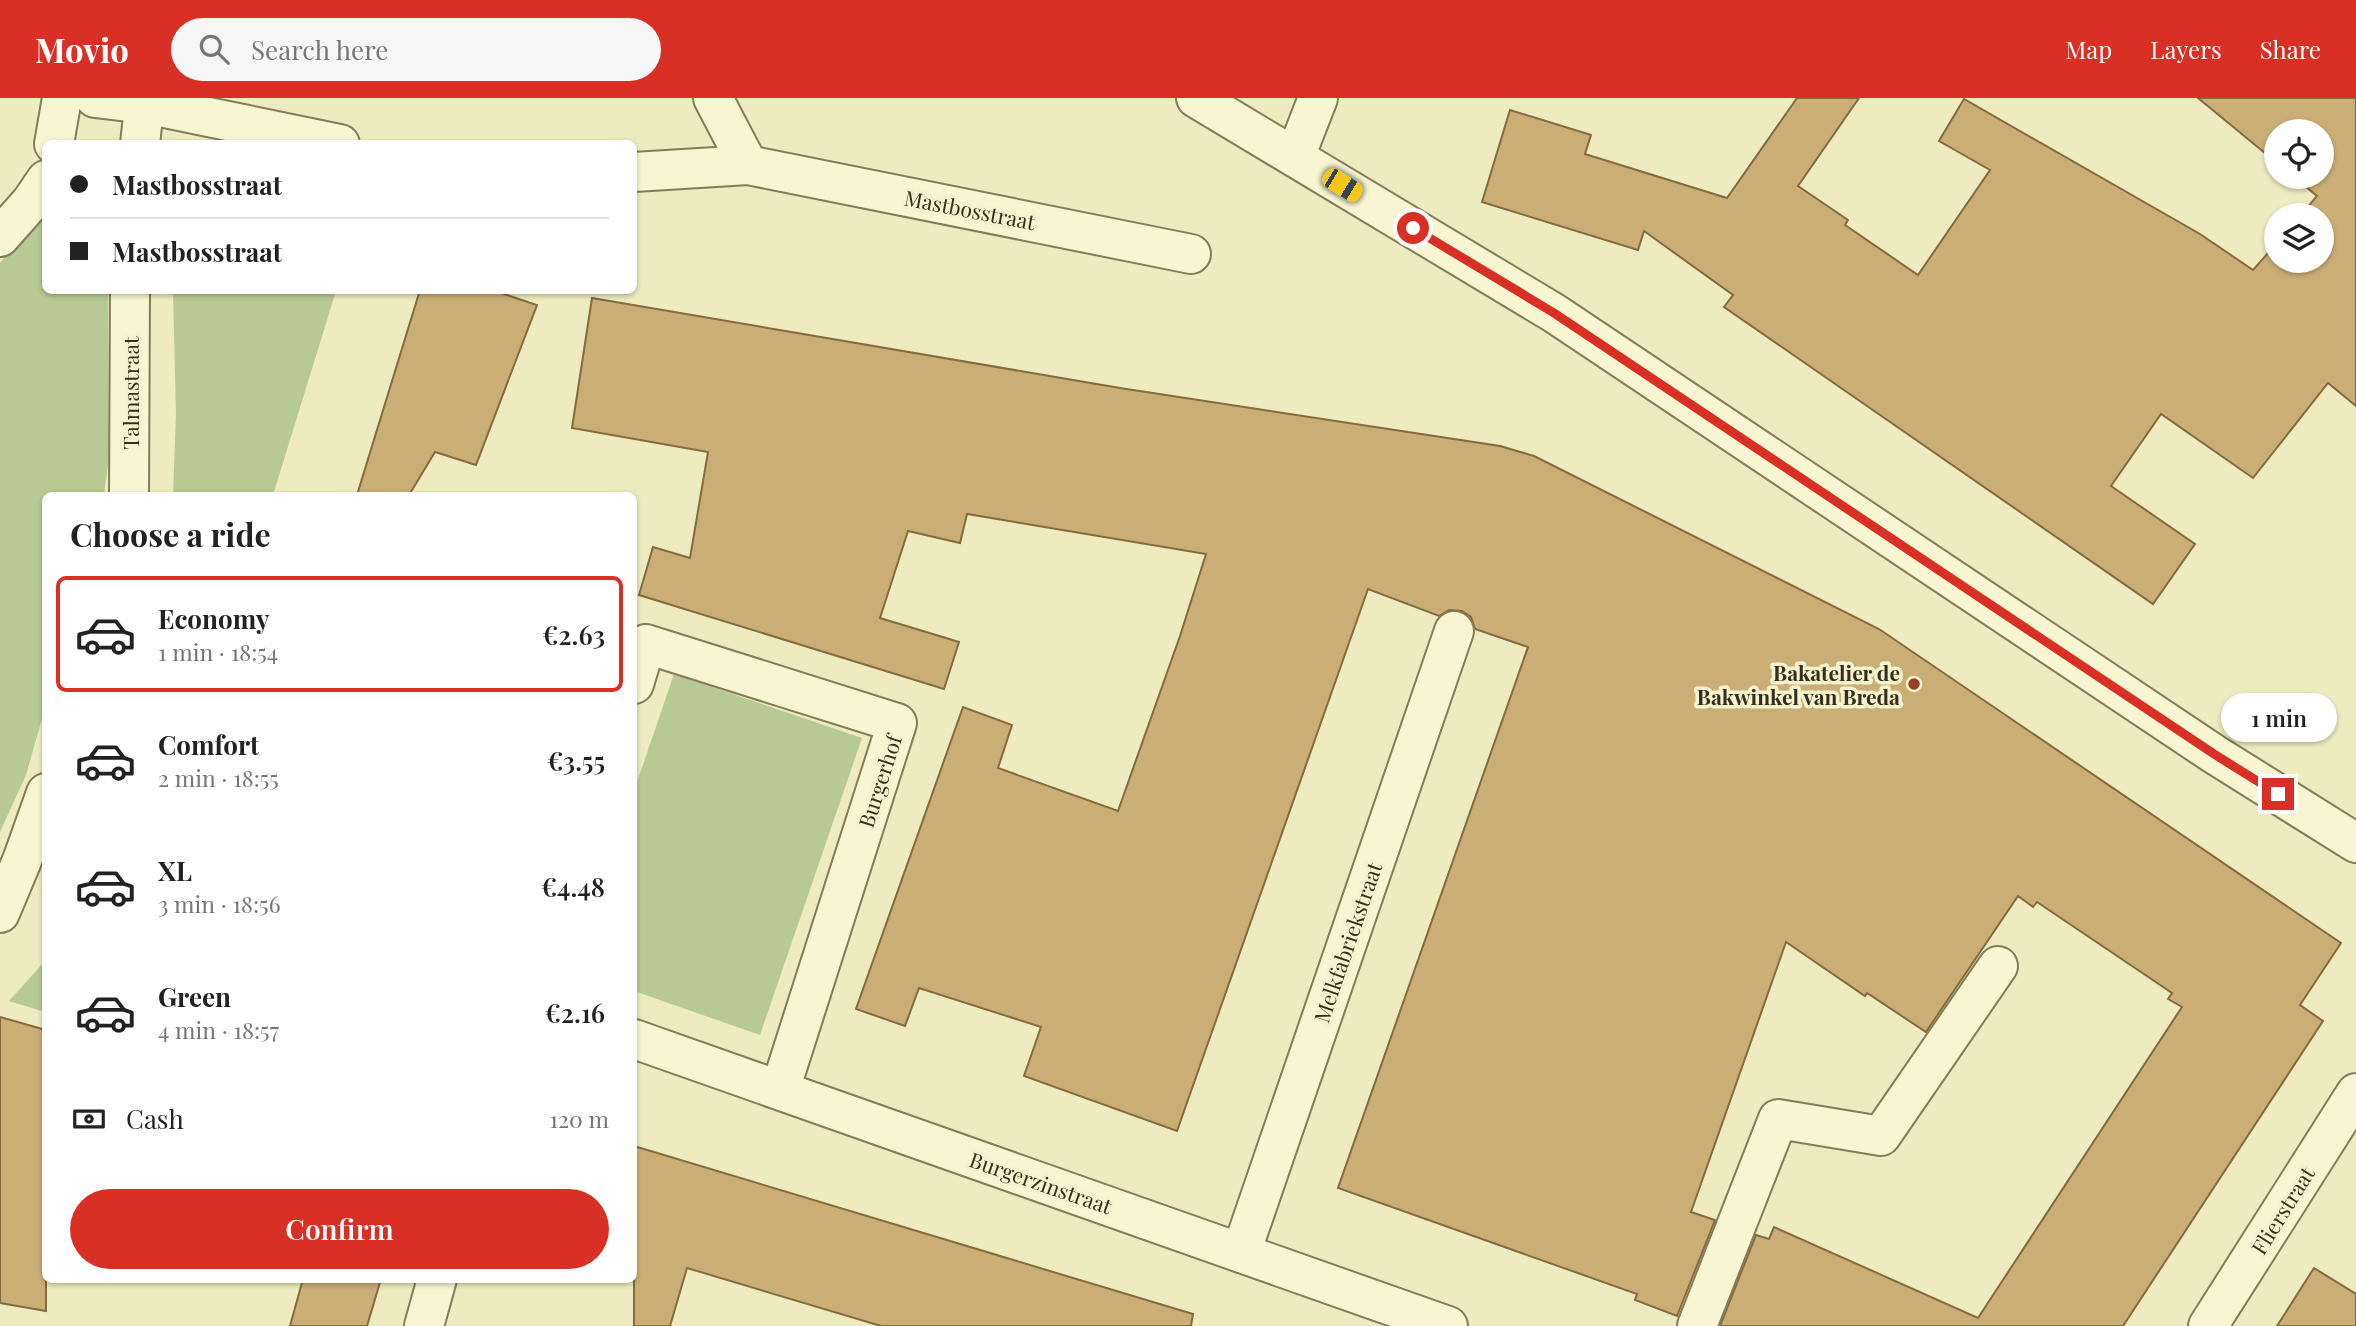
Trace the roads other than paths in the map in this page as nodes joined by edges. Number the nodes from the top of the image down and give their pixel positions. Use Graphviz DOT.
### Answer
graph roads {
  1 [pos="62,98"];
  2 [pos="95,98"];
  3 [pos="713,98"];
  4 [pos="1196,98"];
  5 [pos="1318,98"];
  6 [pos="145,101"];
  7 [pos="55,140"];
  8 [pos="140,140"];
  9 [pos="322,140"];
  10 [pos="1295,157"];
  11 [pos="748,165"];
  12 [pos="637,172"];
  13 [pos="42,186"];
  14 [pos="0,237"];
  15 [pos="1191,254"];
  16 [pos="130,294"];
  17 [pos="130,492"];
  18 [pos="1454,631"];
  19 [pos="637,674"];
  20 [pos="42,804"];
  21 [pos="2356,844"];
  22 [pos="0,912"];
  23 [pos="1998,966"];
  24 [pos="637,1040"];
  25 [pos="780,1090"];
  26 [pos="2356,1093"];
  27 [pos="1241,1253"];
  28 [pos="436,1283"];
  29 [pos="424,1326"];
  30 [pos="1448,1326"];
  31 [pos="1696,1326"];
  32 [pos="2208,1326"];
  1 -- 7 [label="street"];
  2 -- 6 [label="street"];
  3 -- 11 [label="street"];
  4 -- 10 [label="street"];
  5 -- 10 [label="street"];
  6 -- 8 [label="street"];
  6 -- 9 [label="street"];
  10 -- 21 [label="street"];
  11 -- 12 [label="street, Mastbosstraat"];
  11 -- 15 [label="street, Mastbosstraat"];
  13 -- 14 [label="street"];
  16 -- 17 [label="street, Talmastraat"];
  18 -- 27 [label="street, Melkfabriekstraat"];
  19 -- 25 [label="street, Burgerhof"];
  20 -- 22 [label="street"];
  23 -- 31 [label="street"];
  24 -- 25 [label="street, Burgerzinstraat"];
  25 -- 27 [label="street, Burgerzinstraat"];
  26 -- 32 [label="street, Flierstraat"];
  27 -- 30 [label="street, Burgerzinstraat"];
  28 -- 29 [label="street"];
}
